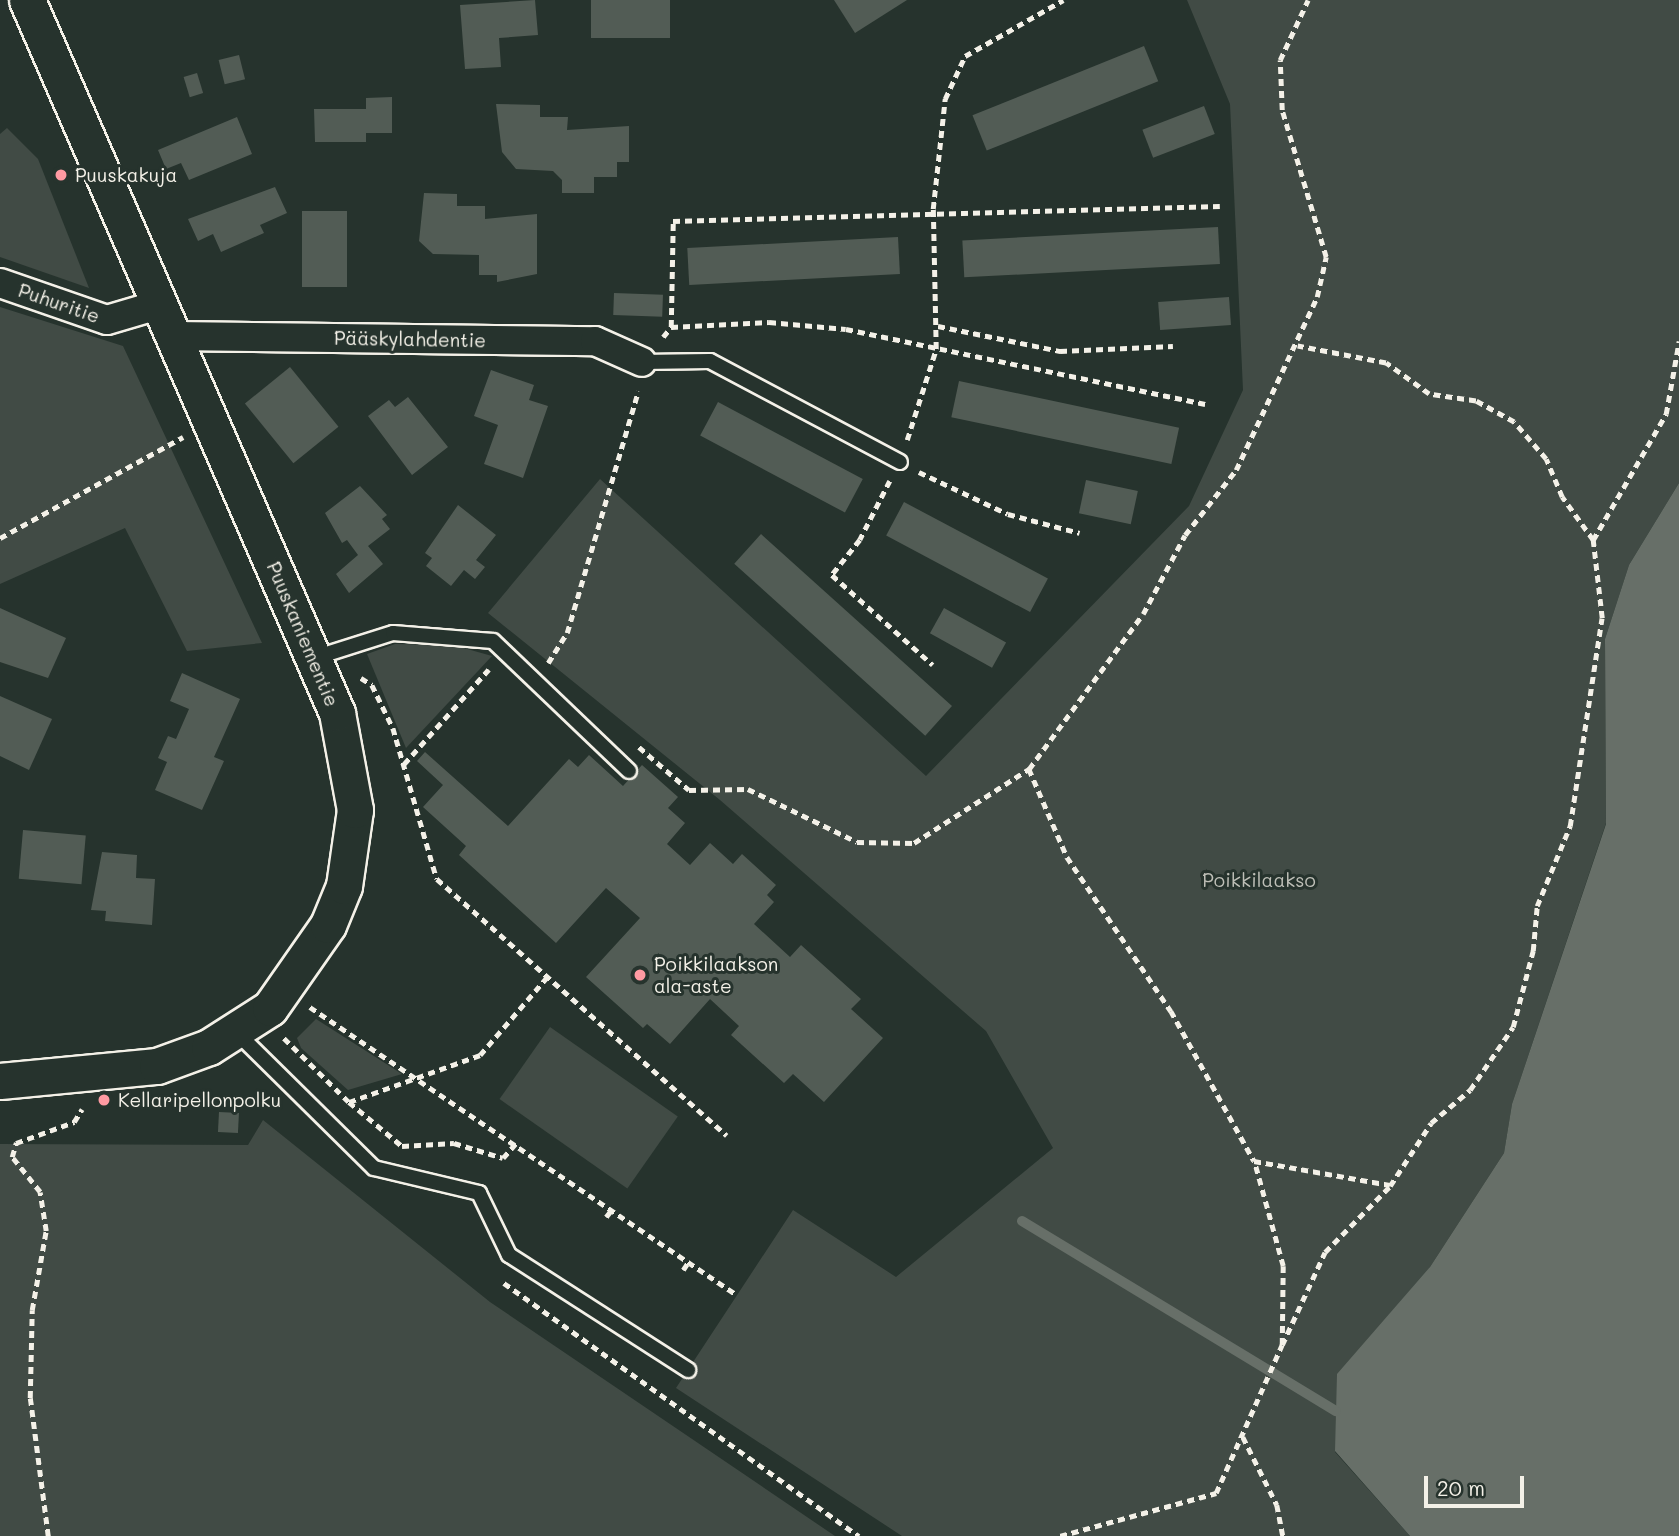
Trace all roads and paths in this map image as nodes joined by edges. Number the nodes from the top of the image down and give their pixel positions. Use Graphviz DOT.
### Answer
graph roads {
  1 [pos="27,0"];
  2 [pos="1063,0"];
  3 [pos="1308,0"];
  4 [pos="1220,206"];
  5 [pos="933,209"];
  6 [pos="0,283"];
  7 [pos="158,305"];
  8 [pos="938,326"];
  9 [pos="671,327"];
  10 [pos="173,336"];
  11 [pos="1679,341"];
  12 [pos="1173,346"];
  13 [pos="1298,346"];
  14 [pos="936,349"];
  15 [pos="642,362"];
  16 [pos="1205,404"];
  17 [pos="183,437"];
  18 [pos="900,463"];
  19 [pos="1080,533"];
  20 [pos="0,538"];
  21 [pos="1593,540"];
  22 [pos="505,650"];
  23 [pos="313,658"];
  24 [pos="933,665"];
  25 [pos="353,673"];
  26 [pos="535,676"];
  27 [pos="592,733"];
  28 [pos="404,765"];
  29 [pos="1029,769"];
  30 [pos="629,771"];
  31 [pos="548,975"];
  32 [pos="306,1004"];
  33 [pos="276,1030"];
  34 [pos="237,1033"];
  35 [pos="85,1077"];
  36 [pos="418,1078"];
  37 [pos="0,1081"];
  38 [pos="349,1102"];
  39 [pos="727,1136"];
  40 [pos="516,1143"];
  41 [pos="1254,1161"];
  42 [pos="1390,1186"];
  43 [pos="612,1208"];
  44 [pos="606,1217"];
  45 [pos="689,1261"];
  46 [pos="683,1270"];
  47 [pos="494,1273"];
  48 [pos="737,1295"];
  49 [pos="1282,1345"];
  50 [pos="688,1370"];
  51 [pos="1242,1436"];
  52 [pos="48,1536"];
  53 [pos="859,1536"];
  54 [pos="1060,1536"];
  55 [pos="1283,1536"];
  1 -- 7 [label="street, Puuskaniementie"];
  2 -- 5 [label="path"];
  3 -- 13 [label="path"];
  4 -- 5 [label="path"];
  5 -- 8 [label="path"];
  5 -- 9 [label="path"];
  6 -- 7 [label="street, Puhuritie"];
  7 -- 10 [label="street, Puuskaniementie"];
  8 -- 12 [label="path"];
  8 -- 14 [label="path"];
  9 -- 14 [label="path"];
  9 -- 15 [label="path"];
  10 -- 15 [label="street, Pääskylahdentie"];
  10 -- 23 [label="street, Puuskaniementie"];
  11 -- 21 [label="path"];
  13 -- 21 [label="path"];
  13 -- 29 [label="path"];
  14 -- 16 [label="path"];
  14 -- 18 [label="path"];
  15 -- 18 [label="lane"];
  15 -- 26 [label="path"];
  17 -- 20 [label="path"];
  18 -- 19 [label="path"];
  18 -- 24 [label="path"];
  21 -- 42 [label="path"];
  22 -- 23 [label="lane"];
  22 -- 26 [label="lane"];
  22 -- 28 [label="path"];
  23 -- 34 [label="street, Puuskaniementie"];
  25 -- 28 [label="path"];
  26 -- 27 [label="lane"];
  27 -- 29 [label="path"];
  27 -- 30 [label="lane"];
  28 -- 31 [label="path"];
  29 -- 41 [label="path"];
  31 -- 36 [label="path"];
  31 -- 39 [label="path"];
  32 -- 36 [label="path"];
  33 -- 38 [label="path"];
  34 -- 35 [label="street, Puuskaniementie"];
  34 -- 50 [label="lane"];
  35 -- 37 [label="street, Puuskaniementie"];
  35 -- 52 [label="path"];
  36 -- 38 [label="path"];
  36 -- 40 [label="path"];
  38 -- 40 [label="path"];
  40 -- 43 [label="path"];
  41 -- 42 [label="path"];
  41 -- 49 [label="path"];
  42 -- 49 [label="path"];
  43 -- 44 [label="path"];
  43 -- 45 [label="path"];
  45 -- 46 [label="path"];
  45 -- 48 [label="path"];
  47 -- 53 [label="path"];
  49 -- 51 [label="path"];
  51 -- 54 [label="path"];
  51 -- 55 [label="path"];
}
